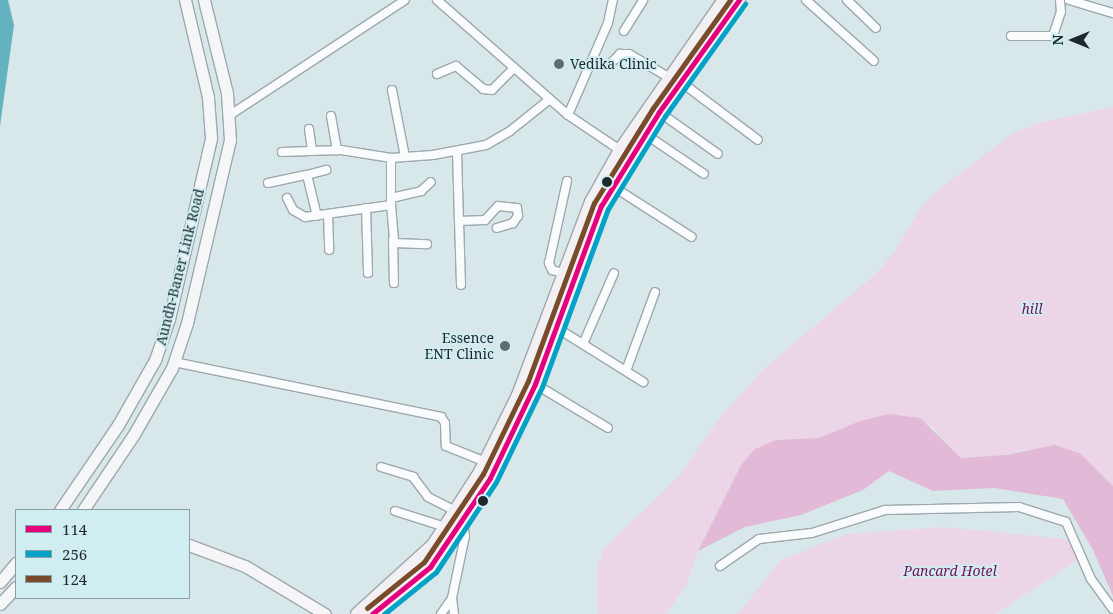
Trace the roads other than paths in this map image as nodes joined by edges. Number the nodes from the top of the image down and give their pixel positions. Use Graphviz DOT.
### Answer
graph roads {
  1 [pos="185,0"];
  2 [pos="204,0"];
  3 [pos="405,0"];
  4 [pos="437,0"];
  5 [pos="613,0"];
  6 [pos="643,0"];
  7 [pos="724,0"];
  8 [pos="739,0"];
  9 [pos="806,0"];
  10 [pos="847,0"];
  11 [pos="1060,0"];
  12 [pos="1068,0"];
  13 [pos="1113,13"];
  14 [pos="876,28"];
  15 [pos="624,31"];
  16 [pos="1011,36"];
  17 [pos="874,61"];
  18 [pos="611,63"];
  19 [pos="513,68"];
  20 [pos="437,74"];
  21 [pos="675,80"];
  22 [pos="392,90"];
  23 [pos="550,99"];
  24 [pos="659,112"];
  25 [pos="230,115"];
  26 [pos="568,115"];
  27 [pos="212,116"];
  28 [pos="332,116"];
  29 [pos="309,129"];
  30 [pos="645,134"];
  31 [pos="758,140"];
  32 [pos="337,150"];
  33 [pos="312,151"];
  34 [pos="457,151"];
  35 [pos="282,152"];
  36 [pos="625,153"];
  37 [pos="718,154"];
  38 [pos="405,157"];
  39 [pos="391,158"];
  40 [pos="326,170"];
  41 [pos="704,174"];
  42 [pos="307,175"];
  43 [pos="567,181"];
  44 [pos="431,182"];
  45 [pos="268,183"];
  46 [pos="607,183"];
  47 [pos="287,198"];
  48 [pos="391,201"];
  49 [pos="366,208"];
  50 [pos="328,214"];
  51 [pos="316,216"];
  52 [pos="459,221"];
  53 [pos="497,228"];
  54 [pos="692,237"];
  55 [pos="393,240"];
  56 [pos="428,244"];
  57 [pos="329,250"];
  58 [pos="614,272"];
  59 [pos="368,273"];
  60 [pos="563,273"];
  61 [pos="394,284"];
  62 [pos="461,285"];
  63 [pos="655,292"];
  64 [pos="557,328"];
  65 [pos="583,344"];
  66 [pos="174,362"];
  67 [pos="626,371"];
  68 [pos="643,382"];
  69 [pos="535,384"];
  70 [pos="608,428"];
  71 [pos="486,462"];
  72 [pos="382,467"];
  73 [pos="62,508"];
  74 [pos="84,509"];
  75 [pos="395,511"];
  76 [pos="452,521"];
  77 [pos="190,545"];
  78 [pos="15,564"];
  79 [pos="720,566"];
  80 [pos="0,582"];
  81 [pos="15,588"];
  82 [pos="452,598"];
  83 [pos="0,604"];
  84 [pos="1113,609"];
  85 [pos="325,614"];
  86 [pos="357,614"];
  87 [pos="372,614"];
  88 [pos="441,614"];
  89 [pos="454,614"];
  1 -- 27 [label="main road, Aundh-Baner Link Road"];
  2 -- 25 [label="main road, Aundh-Baner Link Road"];
  3 -- 25 [label="street"];
  4 -- 19 [label="street"];
  5 -- 26 [label="street"];
  6 -- 15 [label="street"];
  7 -- 21 [label="main road"];
  8 -- 21 [label="main road"];
  9 -- 17 [label="street"];
  10 -- 14 [label="street"];
  11 -- 16 [label="street"];
  12 -- 13 [label="street"];
  18 -- 21 [label="street"];
  19 -- 20 [label="street"];
  19 -- 23 [label="street"];
  21 -- 24 [label="main road"];
  21 -- 31 [label="street"];
  21 -- 36 [label="main road"];
  22 -- 38 [label="street"];
  23 -- 26 [label="street"];
  23 -- 34 [label="street"];
  24 -- 30 [label="main road"];
  24 -- 37 [label="street"];
  25 -- 27 [label="main road"];
  25 -- 66 [label="main road, Aundh-Baner Link Road"];
  26 -- 36 [label="street"];
  27 -- 73 [label="main road, Aundh-Baner Link Road"];
  28 -- 32 [label="street"];
  29 -- 33 [label="street"];
  30 -- 36 [label="main road"];
  30 -- 41 [label="street"];
  32 -- 33 [label="street"];
  32 -- 39 [label="street"];
  33 -- 35 [label="street"];
  34 -- 38 [label="street"];
  34 -- 52 [label="street"];
  36 -- 46 [label="main road"];
  38 -- 39 [label="street"];
  39 -- 48 [label="street"];
  40 -- 42 [label="street"];
  42 -- 45 [label="street"];
  42 -- 51 [label="street"];
  43 -- 60 [label="street"];
  44 -- 48 [label="street"];
  46 -- 54 [label="street"];
  46 -- 60 [label="main road"];
  46 -- 64 [label="main road"];
  47 -- 51 [label="street"];
  48 -- 49 [label="street"];
  48 -- 55 [label="street"];
  49 -- 50 [label="street"];
  49 -- 59 [label="street"];
  50 -- 51 [label="street"];
  50 -- 57 [label="street"];
  52 -- 53 [label="street"];
  52 -- 62 [label="street"];
  55 -- 56 [label="street"];
  55 -- 61 [label="street"];
  58 -- 65 [label="street"];
  60 -- 71 [label="main road"];
  63 -- 67 [label="street"];
  64 -- 65 [label="street"];
  64 -- 69 [label="main road"];
  65 -- 67 [label="street"];
  66 -- 71 [label="street"];
  66 -- 74 [label="main road, Aundh-Baner Link Road"];
  67 -- 68 [label="street"];
  69 -- 70 [label="street"];
  69 -- 76 [label="main road"];
  71 -- 76 [label="main road"];
  72 -- 76 [label="street"];
  75 -- 76 [label="street"];
  76 -- 82 [label="street"];
  76 -- 86 [label="main road"];
  76 -- 87 [label="main road"];
  77 -- 85 [label="main road"];
  78 -- 80 [label="main road"];
  79 -- 84 [label="street"];
  81 -- 83 [label="main road"];
  82 -- 88 [label="street"];
  82 -- 89 [label="street"];
}
